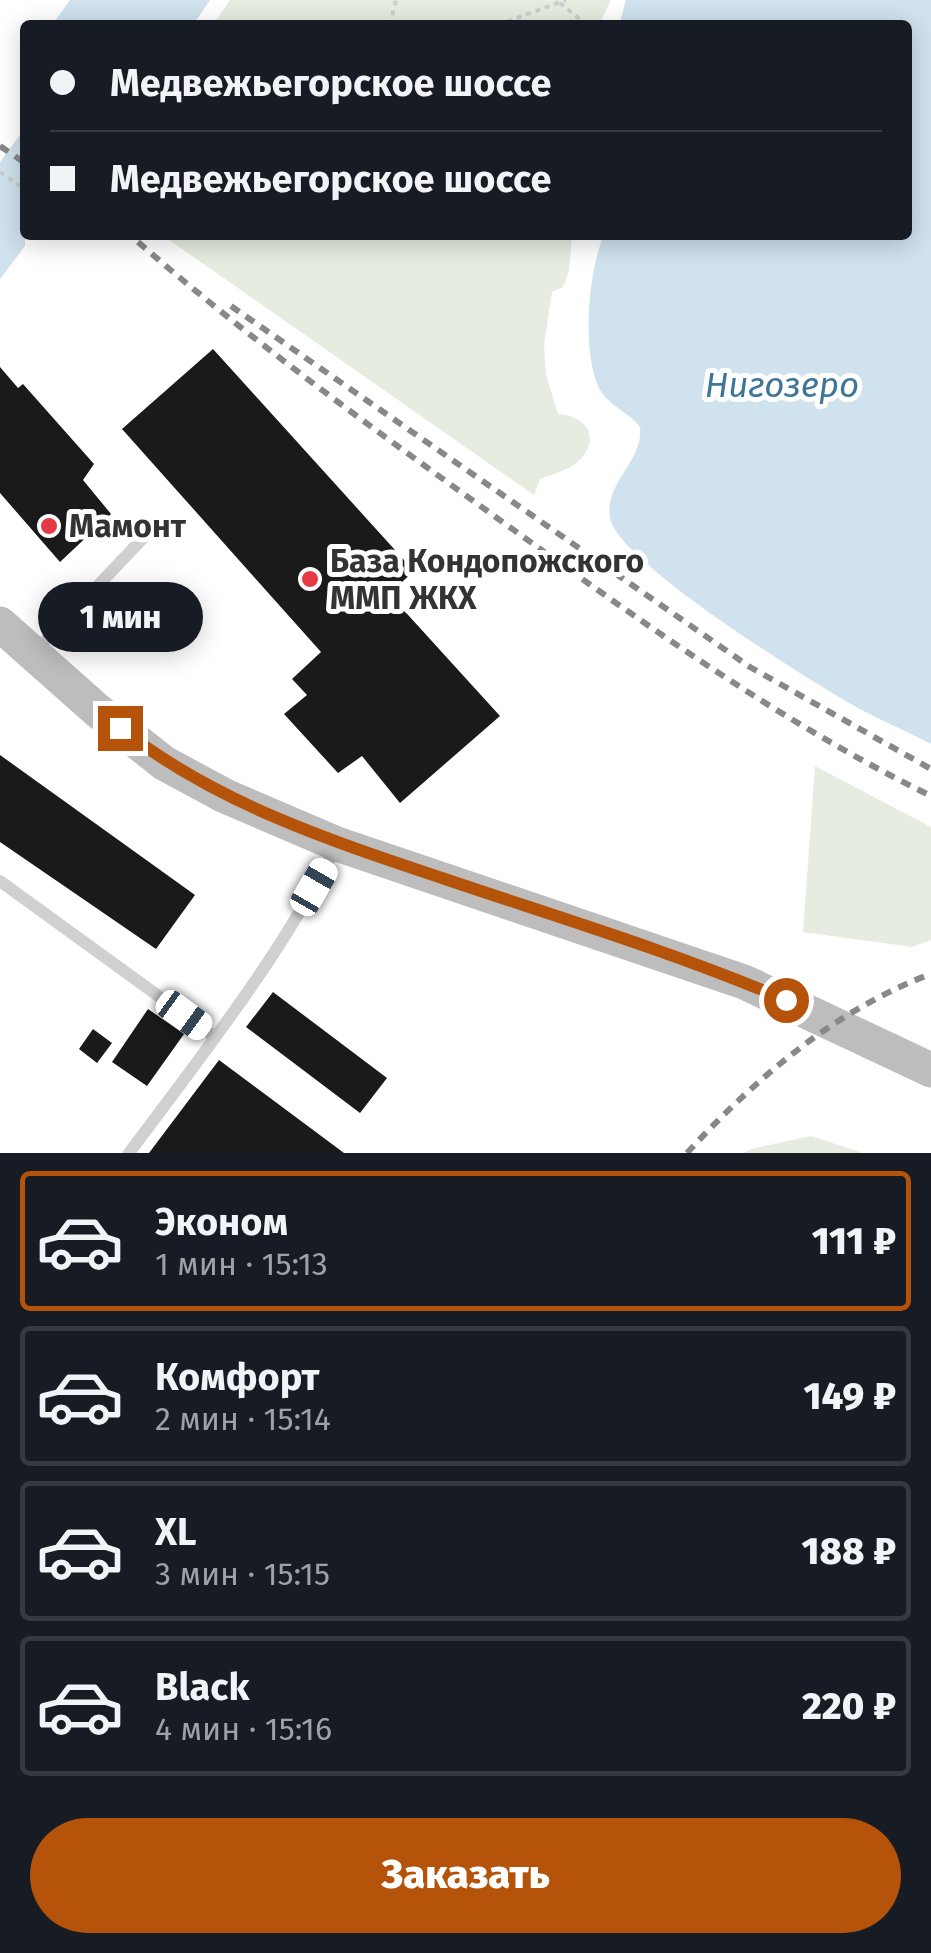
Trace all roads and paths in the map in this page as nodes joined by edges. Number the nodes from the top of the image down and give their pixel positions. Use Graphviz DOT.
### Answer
graph roads {
  1 [pos="563,1"];
  2 [pos="512,20"];
  3 [pos="583,20"];
  4 [pos="144,537"];
  5 [pos="0,624"];
  6 [pos="34,654"];
  7 [pos="337,844"];
  8 [pos="0,881"];
  9 [pos="215,1037"];
  10 [pos="931,1070"];
  11 [pos="129,1153"];
  1 -- 2 [label="path"];
  1 -- 3 [label="path"];
  4 -- 6 [label="lane"];
  5 -- 6 [label="street"];
  6 -- 7 [label="street"];
  7 -- 9 [label="lane"];
  7 -- 10 [label="street"];
  8 -- 9 [label="lane"];
  9 -- 11 [label="lane"];
}
